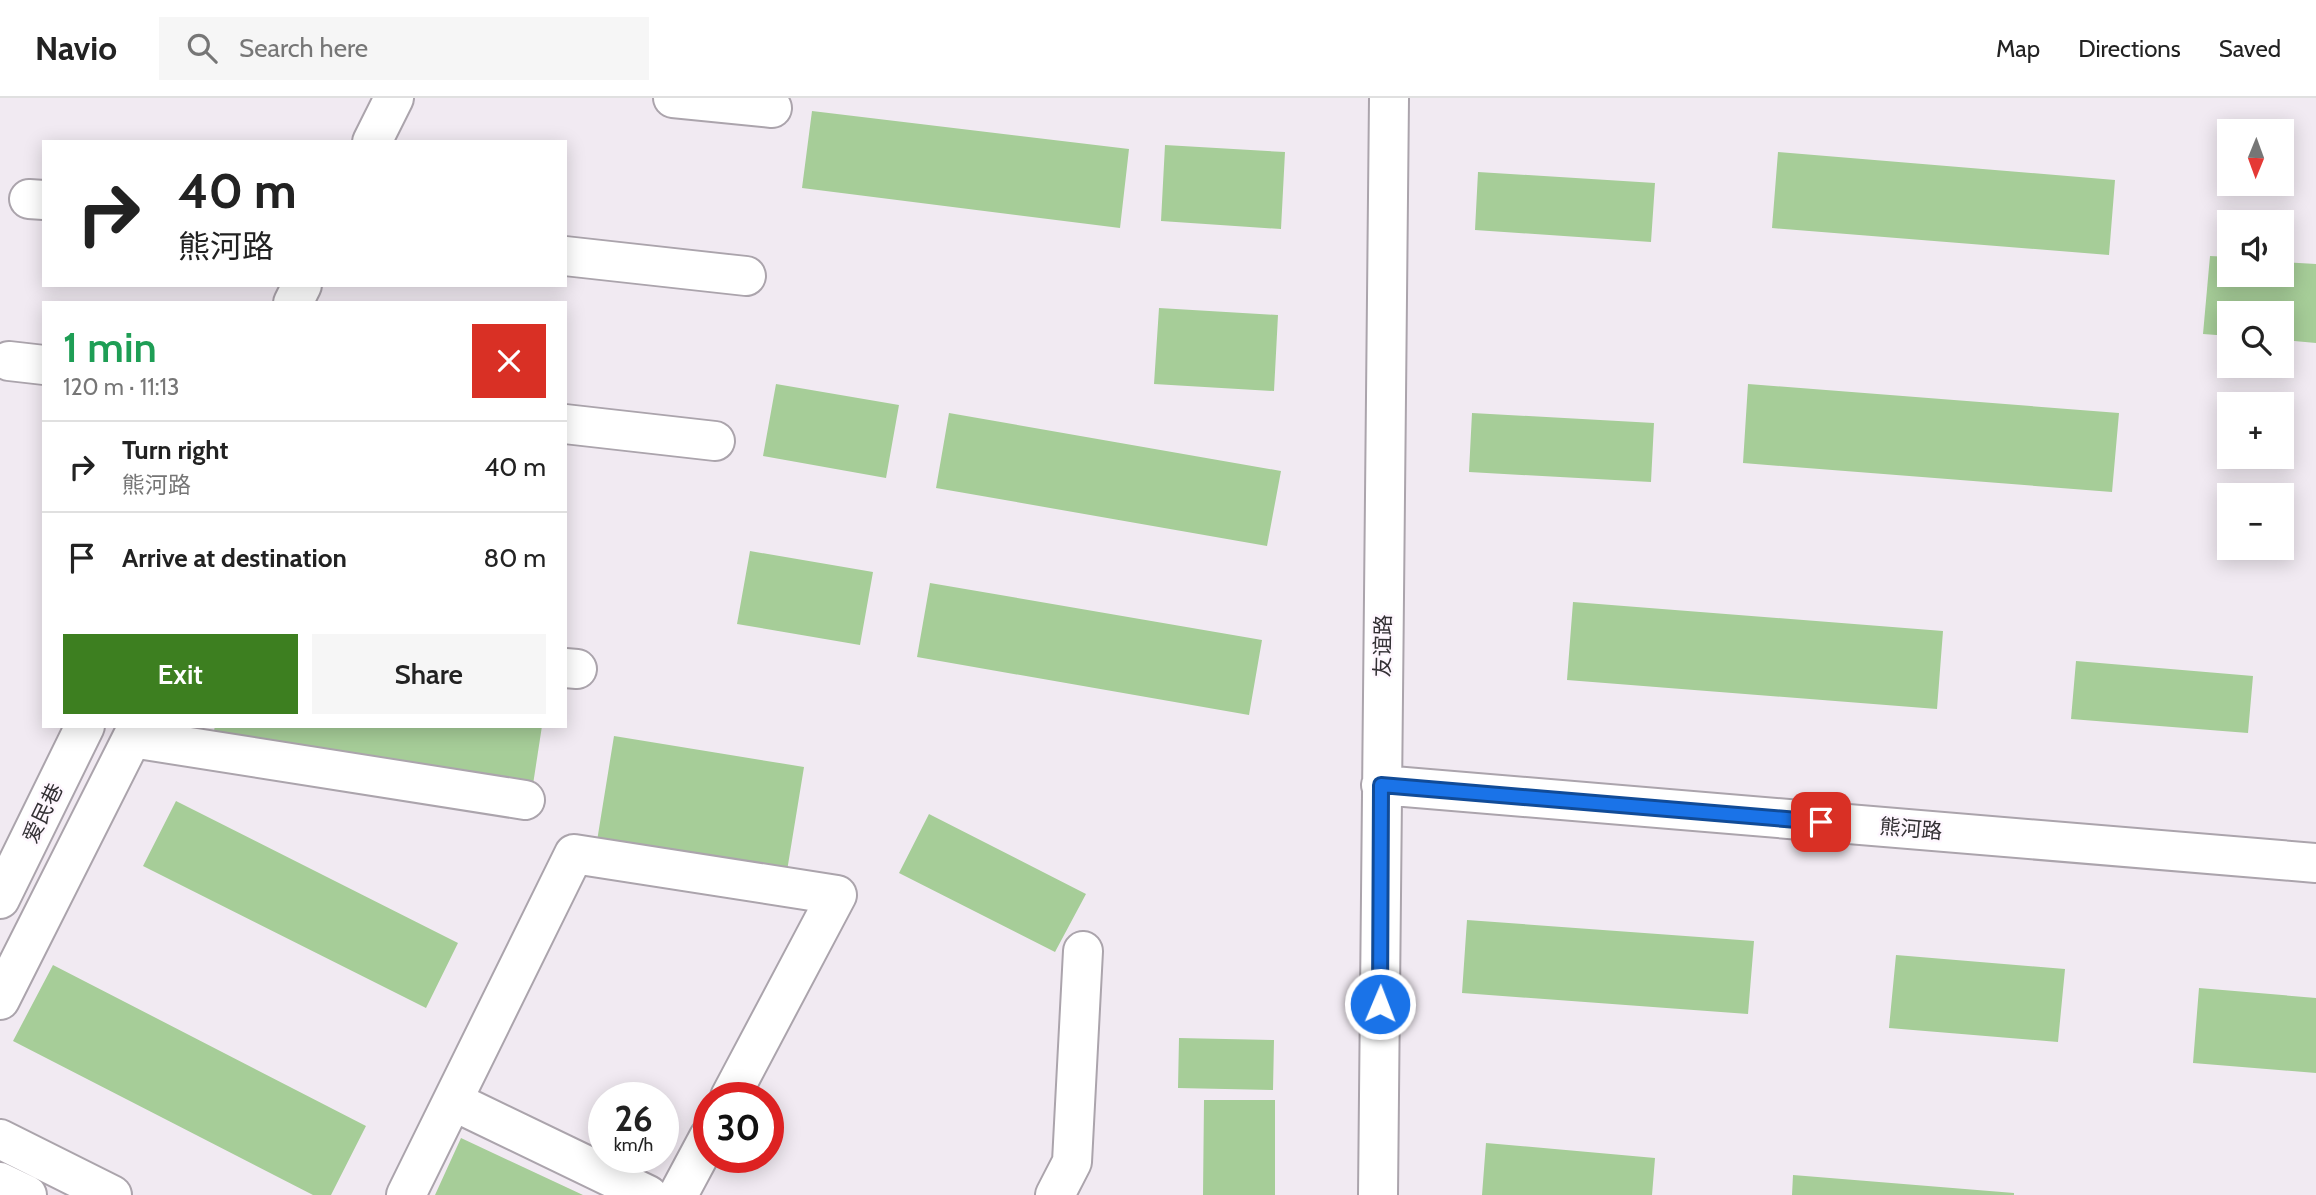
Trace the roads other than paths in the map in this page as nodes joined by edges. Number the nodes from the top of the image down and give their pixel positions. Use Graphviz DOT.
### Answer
graph roads {
  1 [pos="394,98"];
  2 [pos="673,98"];
  3 [pos="1389,98"];
  4 [pos="772,108"];
  5 [pos="373,140"];
  6 [pos="567,256"];
  7 [pos="746,276"];
  8 [pos="567,424"];
  9 [pos="715,441"];
  10 [pos="84,728"];
  11 [pos="1381,785"];
  12 [pos="525,800"];
  13 [pos="2316,863"];
  14 [pos="0,900"];
  15 [pos="1083,951"];
  16 [pos="0,1000"];
  17 [pos="738,1082"];
  18 [pos="453,1101"];
  19 [pos="0,1139"];
  20 [pos="693,1167"];
  21 [pos="0,1182"];
  22 [pos="27,1195"];
  23 [pos="112,1195"];
  24 [pos="406,1195"];
  25 [pos="648,1195"];
  26 [pos="678,1195"];
  27 [pos="1055,1195"];
  28 [pos="1378,1195"];
  1 -- 5 [label="main road"];
  2 -- 4 [label="main road"];
  3 -- 11 [label="main road, 友谊路"];
  6 -- 7 [label="main road"];
  8 -- 9 [label="main road"];
  10 -- 14 [label="main road, 爱民巷"];
  11 -- 13 [label="main road, 熊河路"];
  11 -- 28 [label="main road, 友谊路"];
  12 -- 16 [label="main road"];
  15 -- 27 [label="main road"];
  17 -- 18 [label="main road"];
  18 -- 24 [label="main road"];
  18 -- 25 [label="main road"];
  19 -- 23 [label="main road"];
  20 -- 26 [label="main road"];
  21 -- 22 [label="main road"];
}
